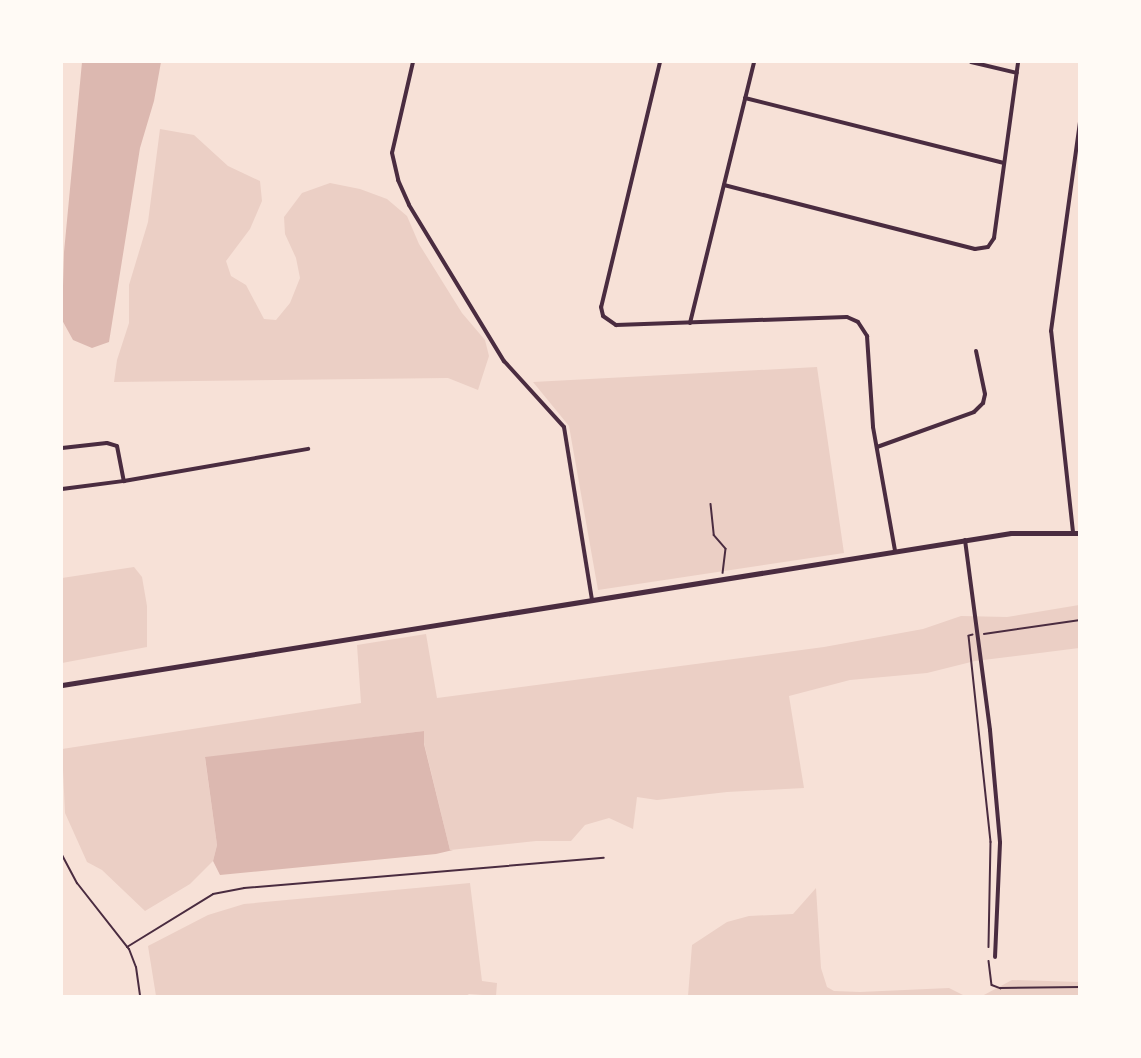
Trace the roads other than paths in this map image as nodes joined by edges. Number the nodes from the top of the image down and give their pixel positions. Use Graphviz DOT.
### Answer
graph roads {
  1 [pos="413,62"];
  2 [pos="660,62"];
  3 [pos="754,62"];
  4 [pos="971,62"];
  5 [pos="1018,62"];
  6 [pos="1017,73"];
  7 [pos="745,98"];
  8 [pos="1080,121"];
  9 [pos="1004,163"];
  10 [pos="724,185"];
  11 [pos="690,323"];
  12 [pos="976,351"];
  13 [pos="878,447"];
  14 [pos="62,448"];
  15 [pos="308,449"];
  16 [pos="124,481"];
  17 [pos="62,489"];
  18 [pos="1076,532"];
  19 [pos="965,540"];
  20 [pos="895,550"];
  21 [pos="592,600"];
  22 [pos="62,685"];
  23 [pos="62,855"];
  24 [pos="604,858"];
  25 [pos="127,947"];
  26 [pos="995,957"];
  27 [pos="140,996"];
  1 -- 21 [label="street"];
  2 -- 11 [label="street"];
  3 -- 7 [label="street"];
  4 -- 6 [label="street"];
  5 -- 6 [label="street"];
  6 -- 9 [label="street"];
  7 -- 9 [label="street"];
  7 -- 10 [label="street"];
  8 -- 18 [label="street"];
  9 -- 10 [label="street"];
  10 -- 11 [label="street"];
  11 -- 13 [label="street"];
  12 -- 13 [label="street"];
  13 -- 20 [label="street"];
  14 -- 16 [label="street"];
  15 -- 16 [label="street"];
  16 -- 17 [label="street"];
  18 -- 19 [label="street"];
  19 -- 20 [label="street"];
  19 -- 26 [label="street"];
  20 -- 21 [label="street"];
  21 -- 22 [label="street"];
  23 -- 25 [label="lane"];
  24 -- 25 [label="lane"];
  25 -- 27 [label="lane"];
}
